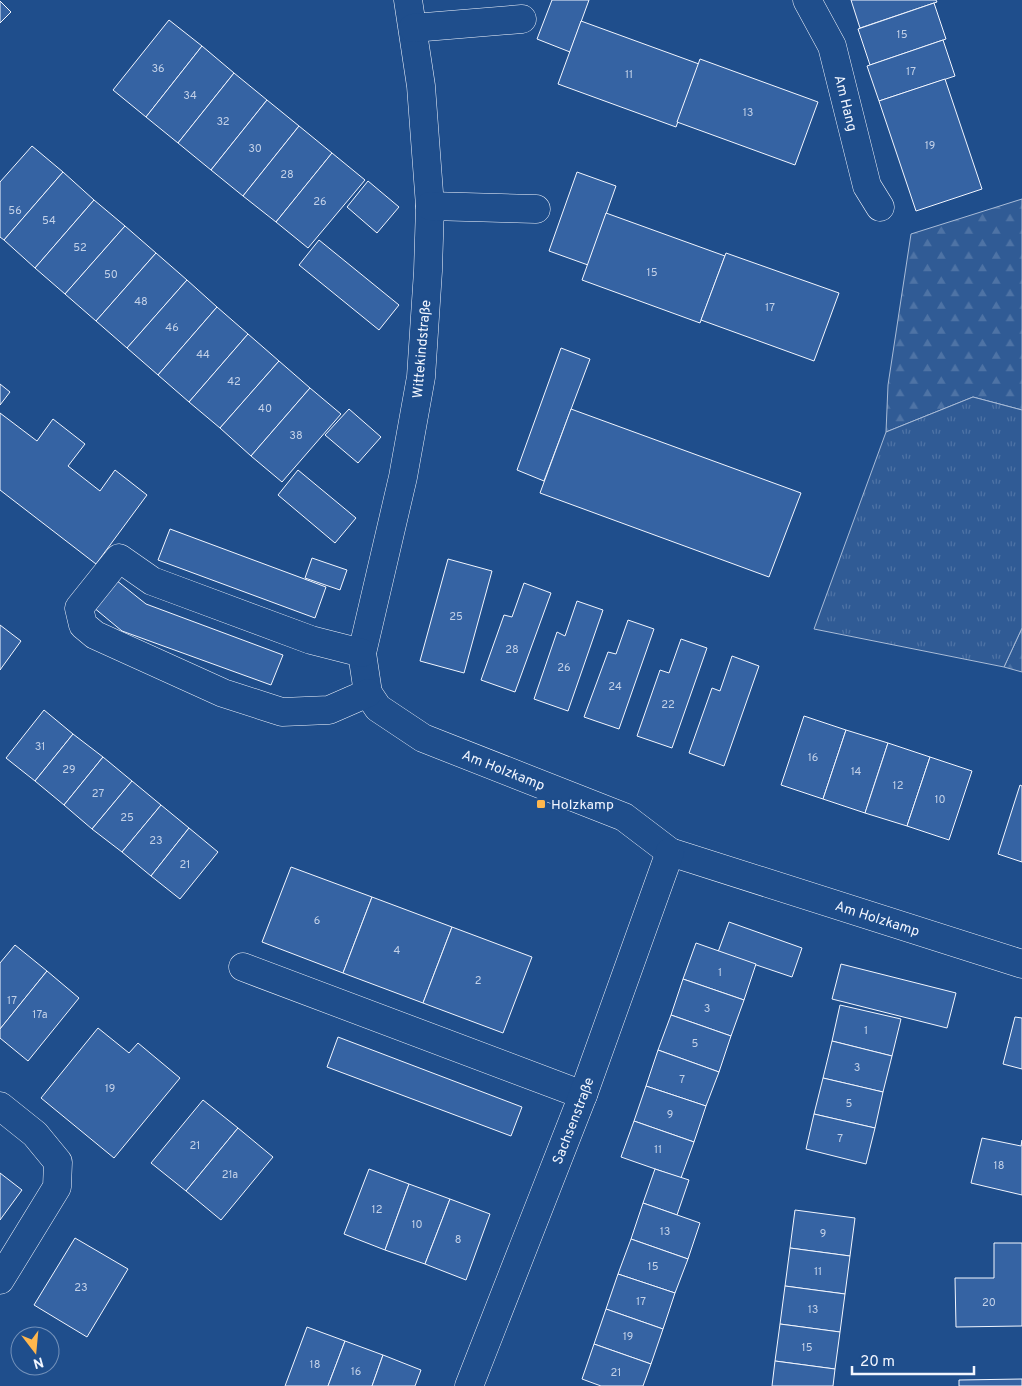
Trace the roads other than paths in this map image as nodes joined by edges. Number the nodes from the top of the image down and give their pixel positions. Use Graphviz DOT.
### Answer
graph roads {
  1 [pos="408,0"];
  2 [pos="807,0"];
  3 [pos="522,20"];
  4 [pos="413,28"];
  5 [pos="430,206"];
  6 [pos="880,207"];
  7 [pos="536,209"];
  8 [pos="362,653"];
  9 [pos="368,693"];
  10 [pos="670,852"];
  11 [pos="1022,964"];
  12 [pos="243,967"];
  13 [pos="583,1095"];
  14 [pos="0,1106"];
  15 [pos="0,1280"];
  16 [pos="469,1386"];
  1 -- 4 [label="street, Wittekindstraße"];
  2 -- 6 [label="street, Am Hang"];
  3 -- 4 [label="street"];
  4 -- 5 [label="street, Wittekindstraße"];
  5 -- 7 [label="street"];
  5 -- 8 [label="street, Wittekindstraße"];
  8 -- 9 [label="street, Wittekindstraße"];
  8 -- 9 [label="street"];
  9 -- 10 [label="street, Am Holzkamp"];
  10 -- 11 [label="street, Am Holzkamp"];
  10 -- 13 [label="street, Sachsenstraße"];
  12 -- 13 [label="street"];
  13 -- 16 [label="street, Sachsenstraße"];
  14 -- 15 [label="street"];
}
